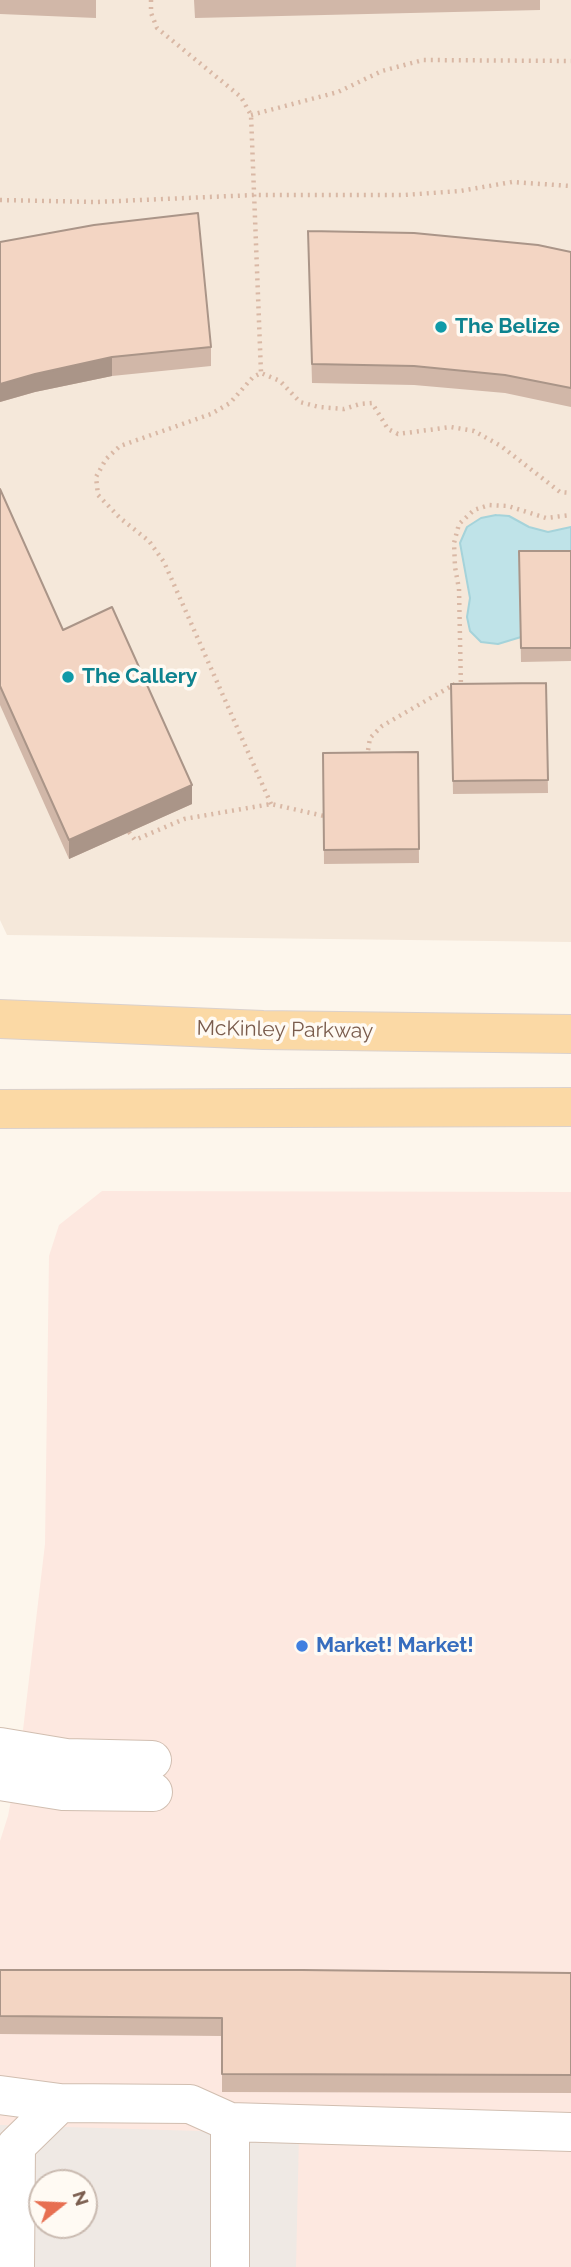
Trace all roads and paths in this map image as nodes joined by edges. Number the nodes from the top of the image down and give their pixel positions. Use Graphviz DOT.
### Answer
graph roads {
  1 [pos="151,0"];
  2 [pos="571,61"];
  3 [pos="251,115"];
  4 [pos="571,186"];
  5 [pos="254,195"];
  6 [pos="0,200"];
  7 [pos="261,373"];
  8 [pos="571,493"];
  9 [pos="571,516"];
  10 [pos="461,680"];
  11 [pos="461,697"];
  12 [pos="367,767"];
  13 [pos="271,804"];
  14 [pos="324,816"];
  15 [pos="129,832"];
  16 [pos="0,1019"];
  17 [pos="571,1034"];
  18 [pos="571,1107"];
  19 [pos="0,1108"];
  20 [pos="0,1747"];
  21 [pos="0,1780"];
  22 [pos="0,2095"];
  23 [pos="60,2103"];
  24 [pos="230,2122"];
  25 [pos="571,2132"];
  26 [pos="8,2142"];
  27 [pos="15,2267"];
  28 [pos="230,2267"];
  1 -- 3 [label="path"];
  2 -- 3 [label="path"];
  3 -- 5 [label="path"];
  4 -- 5 [label="path"];
  5 -- 6 [label="path"];
  5 -- 7 [label="path"];
  7 -- 8 [label="path"];
  7 -- 13 [label="path"];
  9 -- 10 [label="path"];
  10 -- 11 [label="path"];
  10 -- 12 [label="path"];
  13 -- 14 [label="path"];
  13 -- 15 [label="path"];
  16 -- 17 [label="main road, McKinley Parkway"];
  18 -- 19 [label="main road"];
  20 -- 21 [label="lane"];
  22 -- 23 [label="lane"];
  23 -- 24 [label="lane"];
  23 -- 26 [label="lane"];
  24 -- 25 [label="lane"];
  24 -- 28 [label="lane"];
  26 -- 27 [label="lane"];
}
